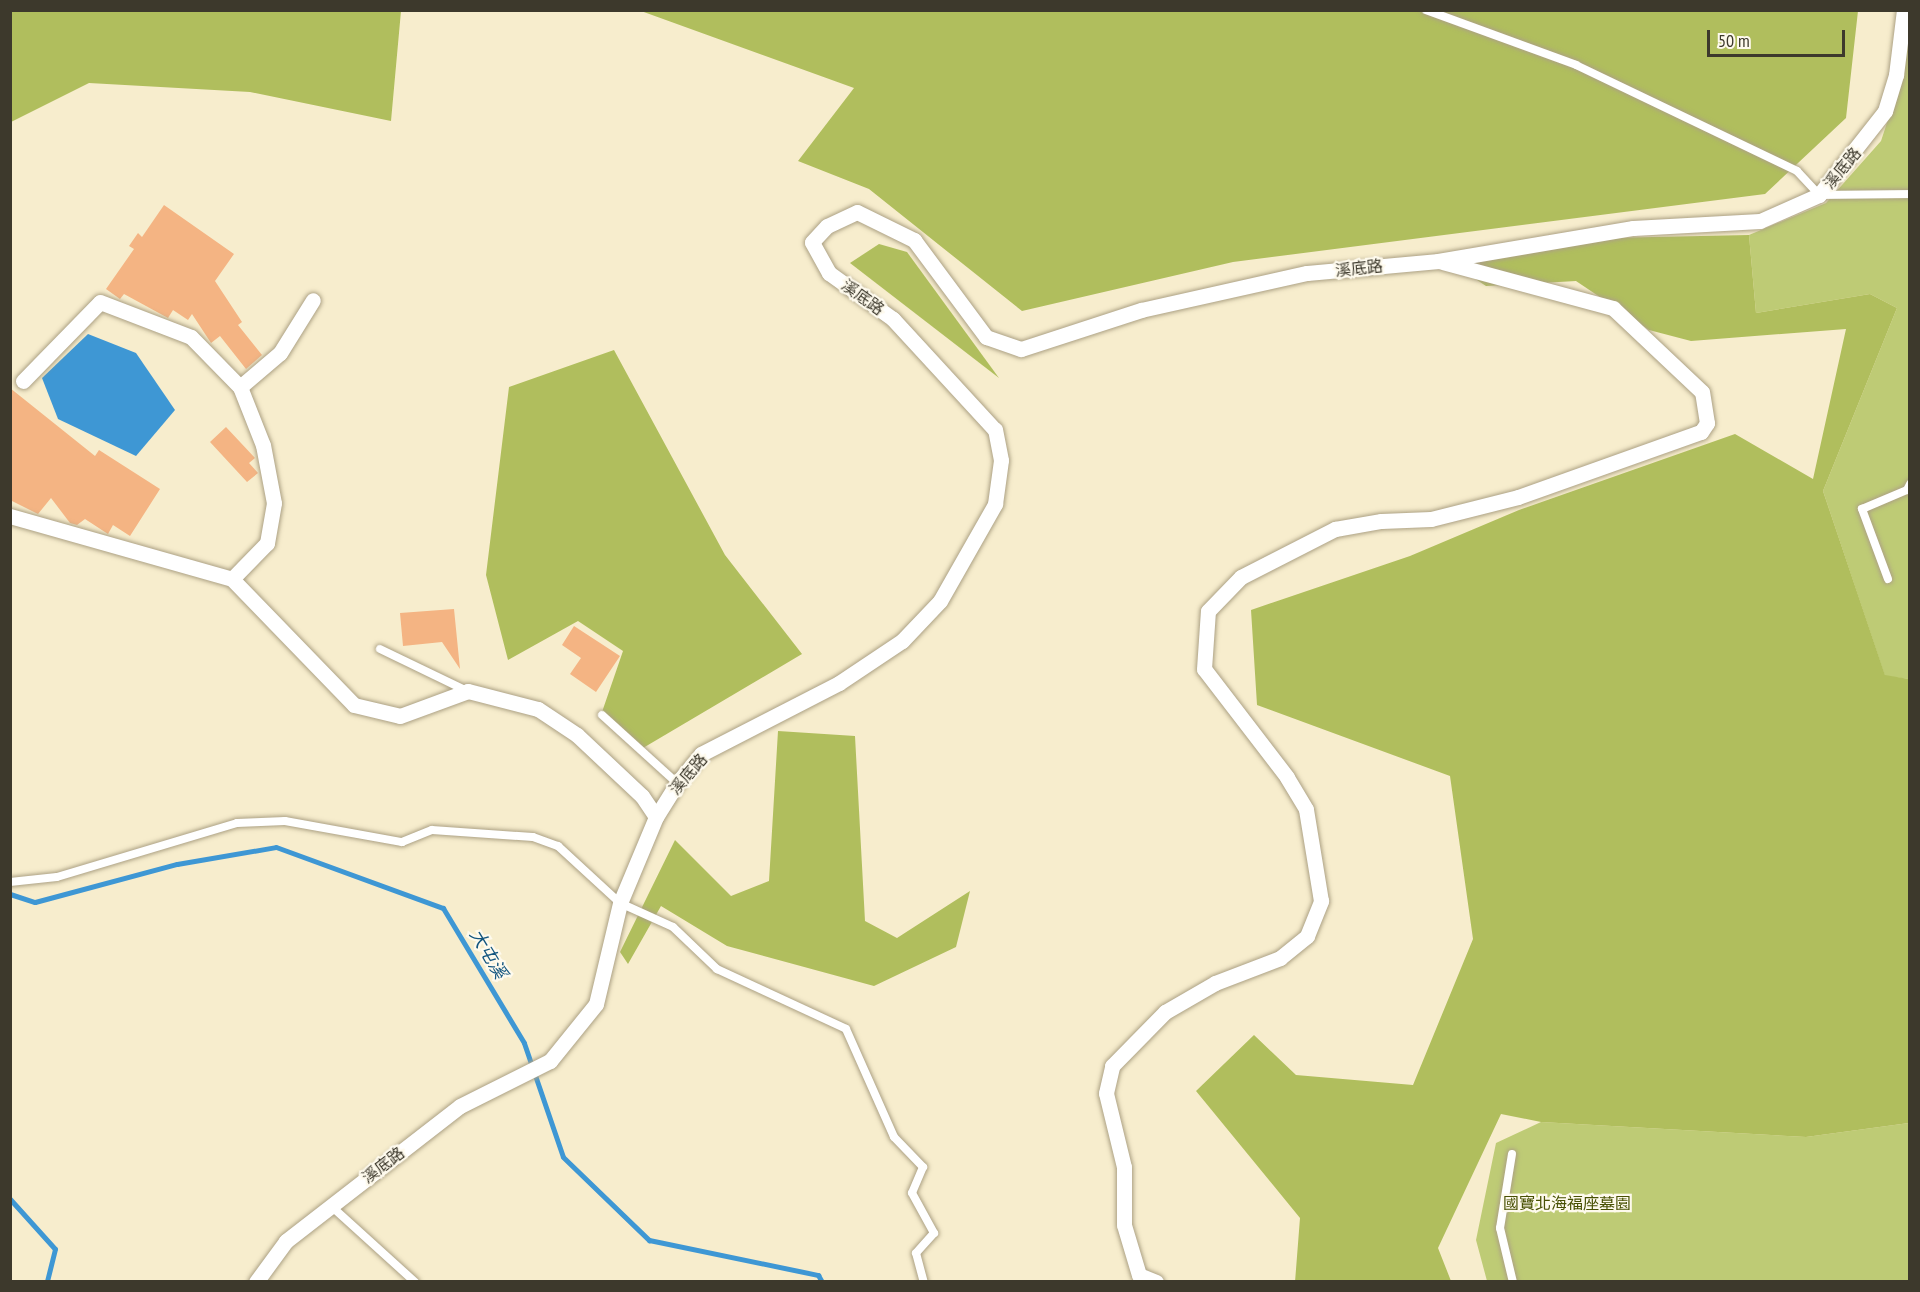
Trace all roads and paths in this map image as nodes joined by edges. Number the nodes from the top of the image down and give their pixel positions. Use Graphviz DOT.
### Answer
graph roads {
  1 [pos="1426,10"];
  2 [pos="1904,10"];
  3 [pos="1910,194"];
  4 [pos="1819,195"];
  5 [pos="1438,261"];
  6 [pos="313,300"];
  7 [pos="23,381"];
  8 [pos="240,387"];
  9 [pos="1910,484"];
  10 [pos="10,516"];
  11 [pos="232,579"];
  12 [pos="1888,579"];
  13 [pos="380,649"];
  14 [pos="468,691"];
  15 [pos="602,715"];
  16 [pos="677,783"];
  17 [pos="656,817"];
  18 [pos="10,882"];
  19 [pos="620,903"];
  20 [pos="1512,1154"];
  21 [pos="330,1205"];
  22 [pos="256,1281"];
  23 [pos="415,1281"];
  24 [pos="924,1281"];
  25 [pos="1156,1281"];
  26 [pos="1513,1281"];
  1 -- 4 [label="lane"];
  2 -- 4 [label="street, 溪底路"];
  3 -- 4 [label="lane"];
  4 -- 5 [label="street, 溪底路"];
  5 -- 16 [label="street, 溪底路"];
  5 -- 25 [label="street"];
  6 -- 8 [label="street"];
  7 -- 8 [label="street"];
  8 -- 11 [label="street"];
  9 -- 12 [label="lane"];
  10 -- 11 [label="street"];
  11 -- 14 [label="street"];
  13 -- 14 [label="lane"];
  14 -- 17 [label="street"];
  15 -- 16 [label="lane"];
  16 -- 17 [label="street, 溪底路"];
  17 -- 19 [label="street, 溪底路"];
  18 -- 19 [label="lane"];
  19 -- 21 [label="street, 溪底路"];
  19 -- 24 [label="lane"];
  20 -- 26 [label="lane"];
  21 -- 22 [label="street, 溪底路"];
  21 -- 23 [label="lane"];
}
